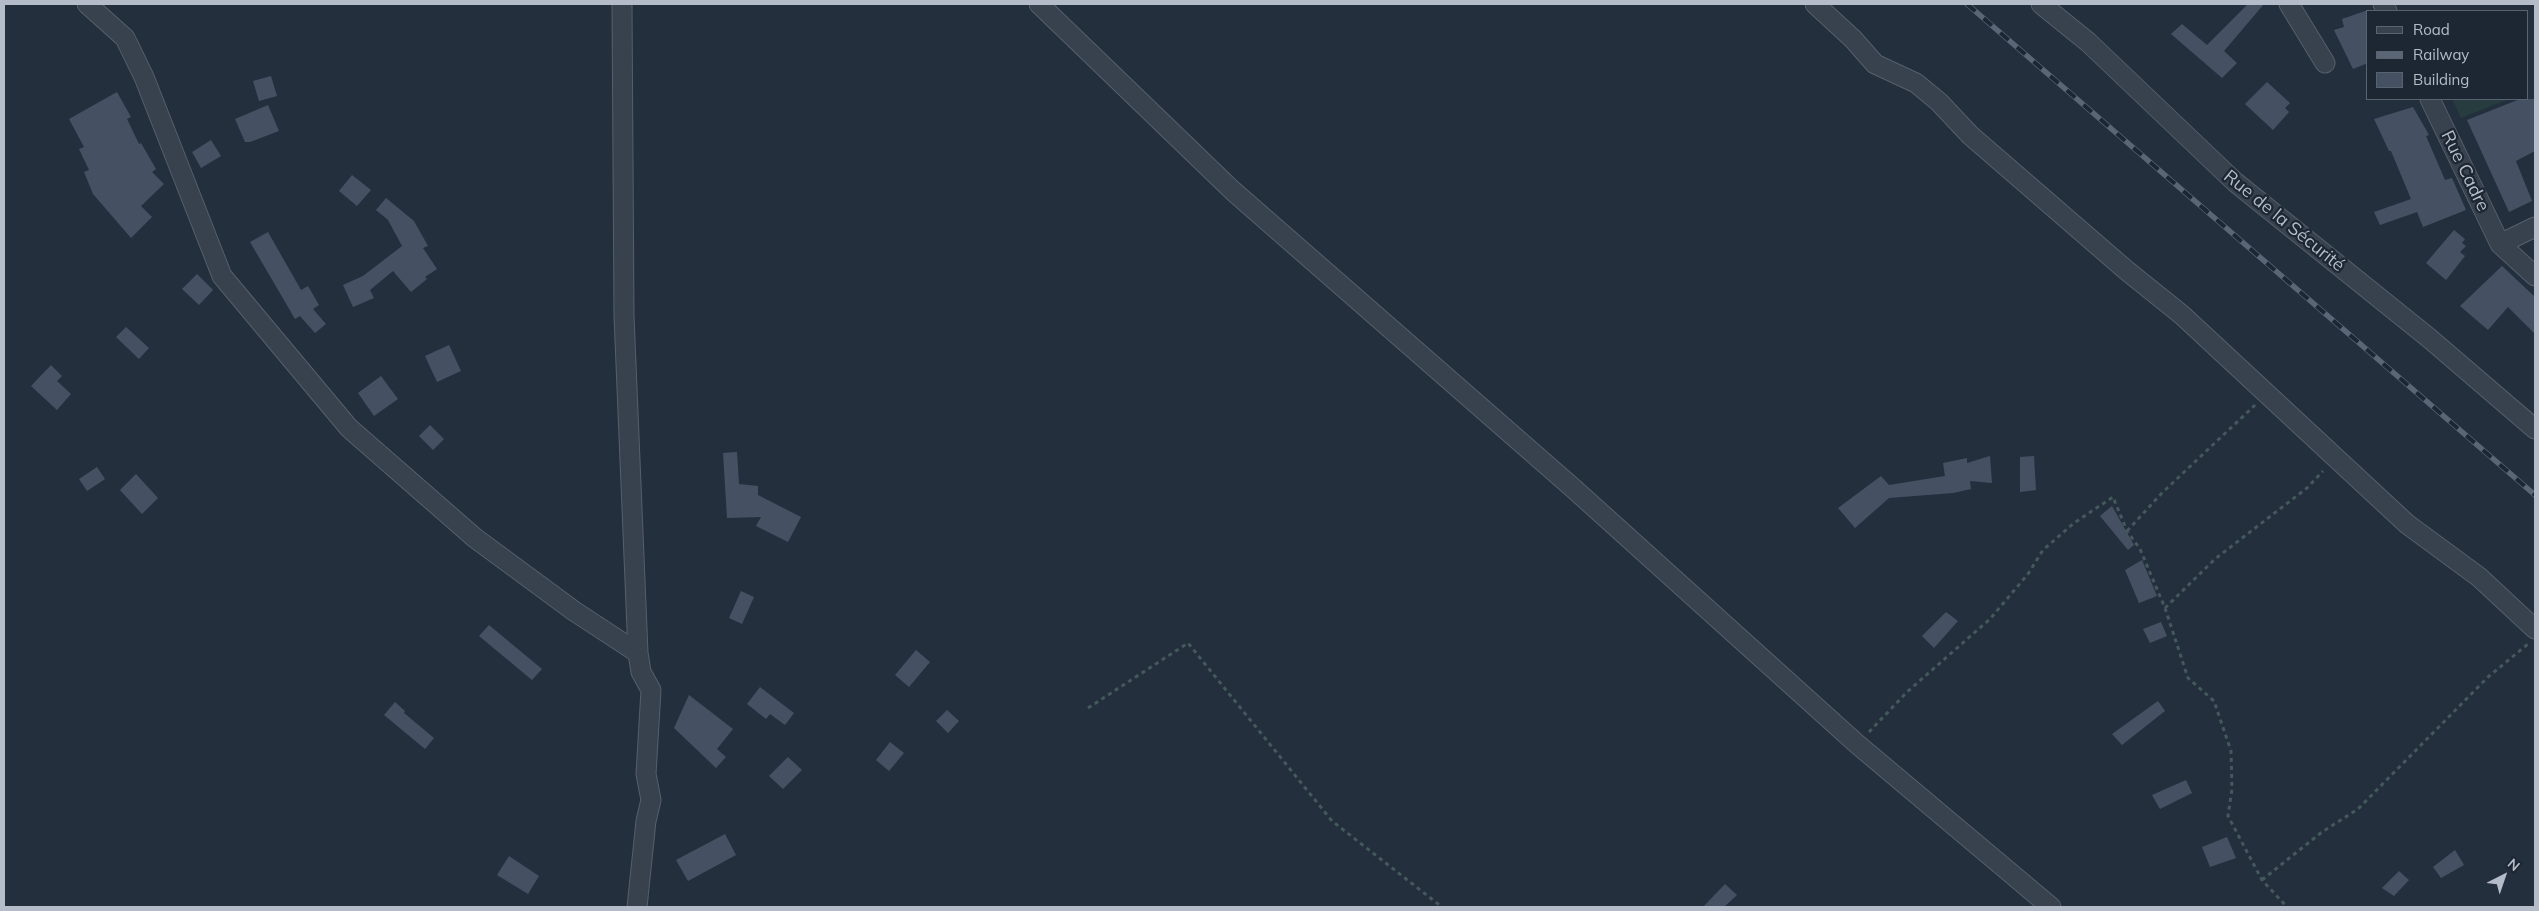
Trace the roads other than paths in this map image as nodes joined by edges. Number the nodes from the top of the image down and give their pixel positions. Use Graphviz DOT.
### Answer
graph roads {
  1 [pos="86,4"];
  2 [pos="622,4"];
  3 [pos="1040,4"];
  4 [pos="1815,4"];
  5 [pos="2041,4"];
  6 [pos="2288,4"];
  7 [pos="2325,63"];
  8 [pos="2430,100"];
  9 [pos="2535,227"];
  10 [pos="2500,244"];
  11 [pos="2535,276"];
  12 [pos="2535,429"];
  13 [pos="2535,629"];
  14 [pos="638,652"];
  15 [pos="637,907"];
  16 [pos="2051,907"];
  1 -- 14 [label="street"];
  2 -- 14 [label="street"];
  3 -- 16 [label="street"];
  4 -- 13 [label="street"];
  5 -- 12 [label="street, Rue de la Sécurité"];
  6 -- 7 [label="street"];
  8 -- 10 [label="street, Rue Cadre"];
  9 -- 10 [label="street"];
  10 -- 11 [label="street"];
  14 -- 15 [label="street"];
}
